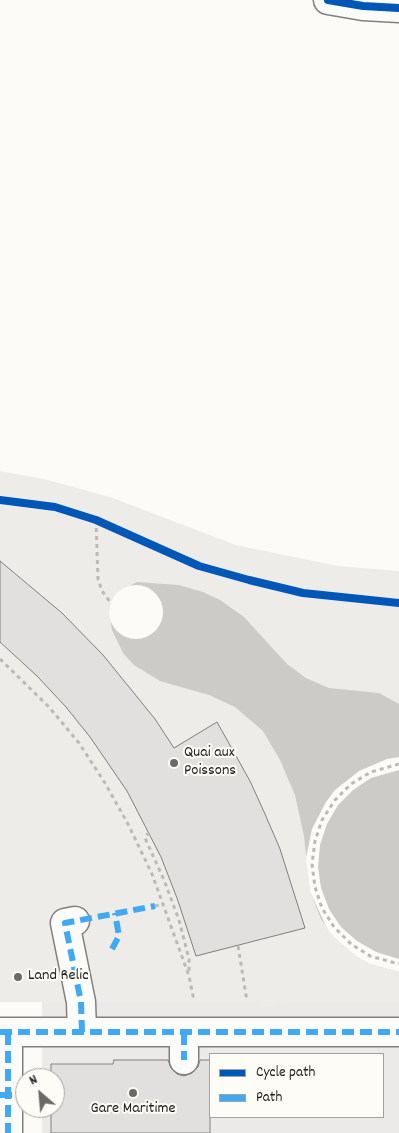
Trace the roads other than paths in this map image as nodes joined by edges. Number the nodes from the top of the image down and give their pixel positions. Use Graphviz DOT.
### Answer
graph roads {
  1 [pos="328,0"];
  2 [pos="399,8"];
  3 [pos="75,921"];
  4 [pos="4,1032"];
  5 [pos="82,1032"];
  6 [pos="399,1032"];
  7 [pos="193,1033"];
  8 [pos="184,1060"];
  9 [pos="11,1095"];
  10 [pos="8,1133"];
  1 -- 2 [label="street"];
  3 -- 5 [label="street"];
  4 -- 5 [label="street"];
  4 -- 9 [label="street"];
  5 -- 7 [label="street"];
  6 -- 7 [label="street"];
  7 -- 8 [label="street"];
  9 -- 10 [label="street"];
}
